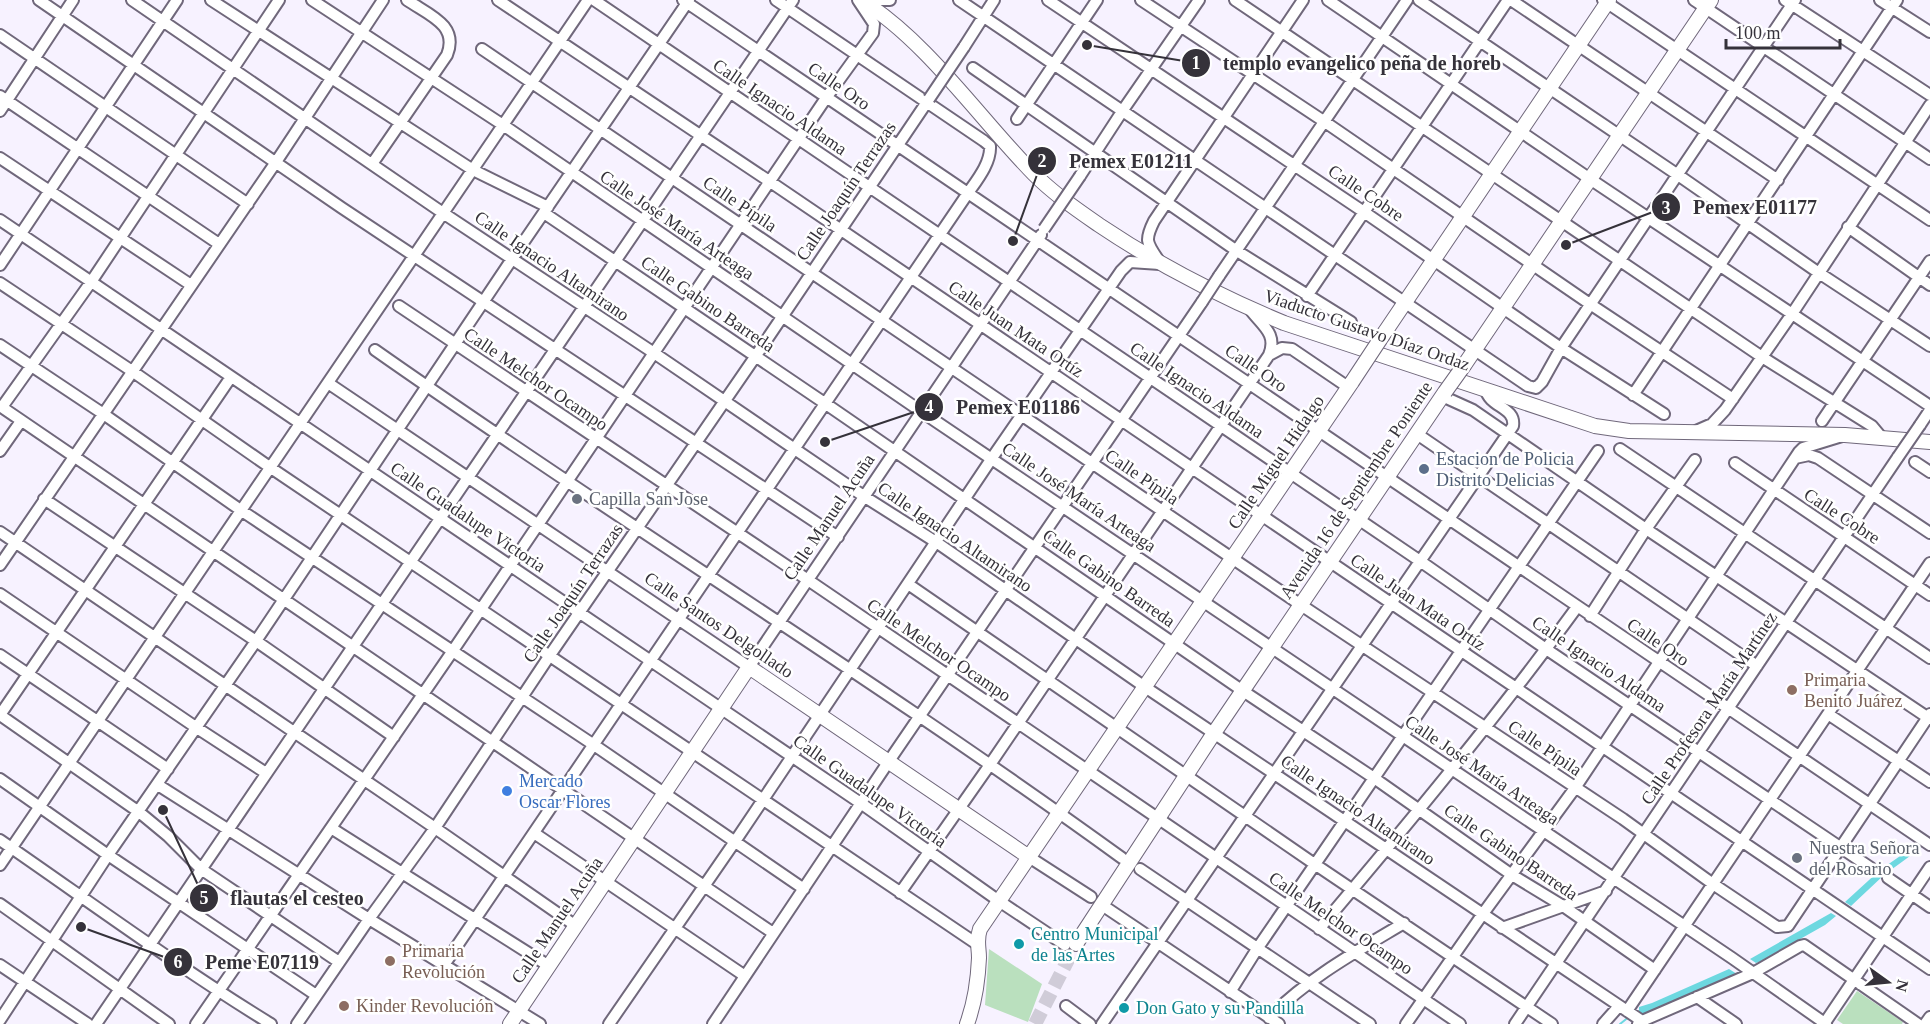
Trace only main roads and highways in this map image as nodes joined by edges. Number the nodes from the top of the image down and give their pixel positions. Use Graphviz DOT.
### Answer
graph roads {
  1 [pos="860,0"];
  2 [pos="1606,1"];
  3 [pos="1704,3"];
  4 [pos="1930,442"];
  5 [pos="749,667"];
  6 [pos="1029,857"];
  7 [pos="1070,944"];
  8 [pos="510,1024"];
  9 [pos="966,1024"];
  1 -- 4 [label="main road, Viaducto Gustavo Díaz Ordaz"];
  2 -- 6 [label="main road, Calle Miguel Hidalgo, bridge"];
  3 -- 7 [label="main road, Avenida 16 de Septiembre Poniente, bridge"];
  5 -- 6 [label="main road, Calle Santos Delgollado"];
  5 -- 8 [label="main road, Calle Manuel Acuña"];
  6 -- 9 [label="main road, Calle Miguel Hidalgo"];
}
